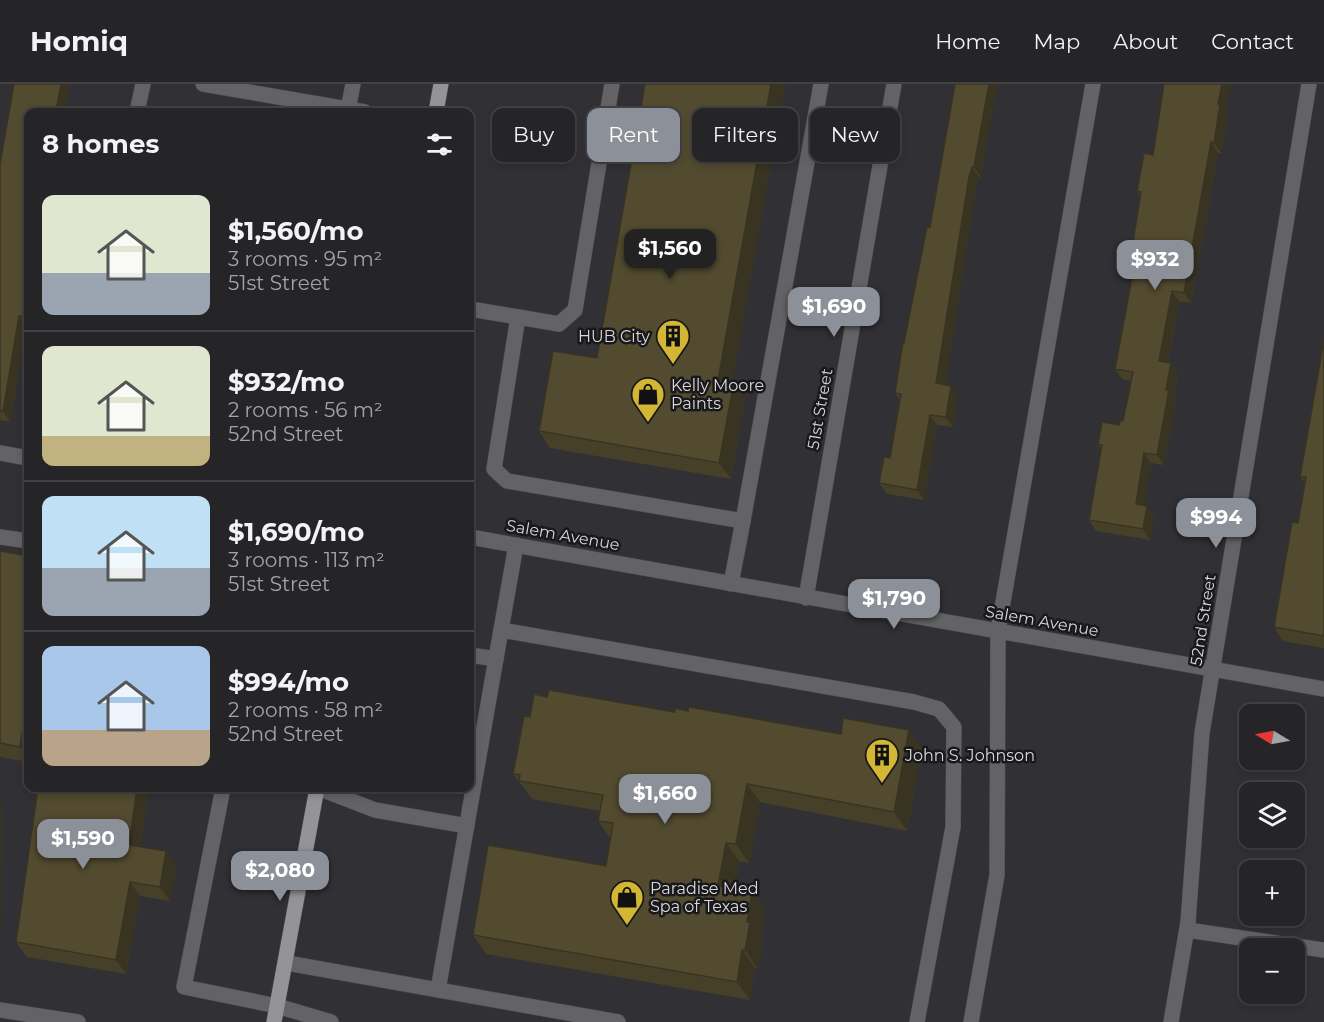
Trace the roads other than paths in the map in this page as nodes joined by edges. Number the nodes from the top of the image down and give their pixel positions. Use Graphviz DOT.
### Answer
graph roads {
  1 [pos="142,84"];
  2 [pos="203,84"];
  3 [pos="353,84"];
  4 [pos="441,84"];
  5 [pos="612,84"];
  6 [pos="821,84"];
  7 [pos="894,84"];
  8 [pos="1093,84"];
  9 [pos="1309,84"];
  10 [pos="138,108"];
  11 [pos="337,108"];
  12 [pos="348,108"];
  13 [pos="437,108"];
  14 [pos="474,310"];
  15 [pos="518,317"];
  16 [pos="0,453"];
  17 [pos="24,457"];
  18 [pos="743,521"];
  19 [pos="0,537"];
  20 [pos="474,538"];
  21 [pos="24,541"];
  22 [pos="516,545"];
  23 [pos="731,584"];
  24 [pos="806,598"];
  25 [pos="501,630"];
  26 [pos="998,632"];
  27 [pos="474,656"];
  28 [pos="496,659"];
  29 [pos="1213,669"];
  30 [pos="1324,689"];
  31 [pos="474,786"];
  32 [pos="222,792"];
  33 [pos="317,792"];
  34 [pos="328,792"];
  35 [pos="473,792"];
  36 [pos="467,826"];
  37 [pos="1186,930"];
  38 [pos="1324,950"];
  39 [pos="286,963"];
  40 [pos="438,990"];
  41 [pos="276,1006"];
  42 [pos="0,1010"];
  43 [pos="78,1022"];
  44 [pos="274,1022"];
  45 [pos="331,1022"];
  46 [pos="618,1022"];
  47 [pos="917,1022"];
  48 [pos="972,1022"];
  49 [pos="1171,1022"];
  1 -- 10 [label="street"];
  2 -- 11 [label="street"];
  3 -- 12 [label="street"];
  4 -- 13 [label="main road"];
  5 -- 15 [label="street"];
  6 -- 18 [label="street"];
  7 -- 24 [label="street, 51st Street"];
  8 -- 26 [label="street"];
  9 -- 29 [label="street, 52nd Street"];
  14 -- 15 [label="street"];
  15 -- 18 [label="street"];
  16 -- 17 [label="street"];
  18 -- 23 [label="street"];
  19 -- 21 [label="street"];
  20 -- 22 [label="street, Salem Avenue"];
  22 -- 23 [label="street, Salem Avenue"];
  22 -- 25 [label="street"];
  23 -- 24 [label="street, Salem Avenue"];
  24 -- 26 [label="street, Salem Avenue"];
  25 -- 28 [label="street"];
  25 -- 47 [label="street"];
  26 -- 29 [label="street, Salem Avenue"];
  26 -- 48 [label="street"];
  27 -- 28 [label="street"];
  28 -- 31 [label="street"];
  29 -- 30 [label="street, Salem Avenue"];
  29 -- 37 [label="street, 52nd Street"];
  32 -- 41 [label="street"];
  33 -- 39 [label="main road"];
  34 -- 36 [label="street"];
  35 -- 36 [label="street"];
  36 -- 40 [label="street"];
  37 -- 38 [label="street"];
  37 -- 49 [label="street, 52nd Street"];
  39 -- 40 [label="street"];
  39 -- 41 [label="main road"];
  40 -- 46 [label="street"];
  41 -- 44 [label="main road"];
  41 -- 45 [label="street"];
  42 -- 43 [label="street"];
}
